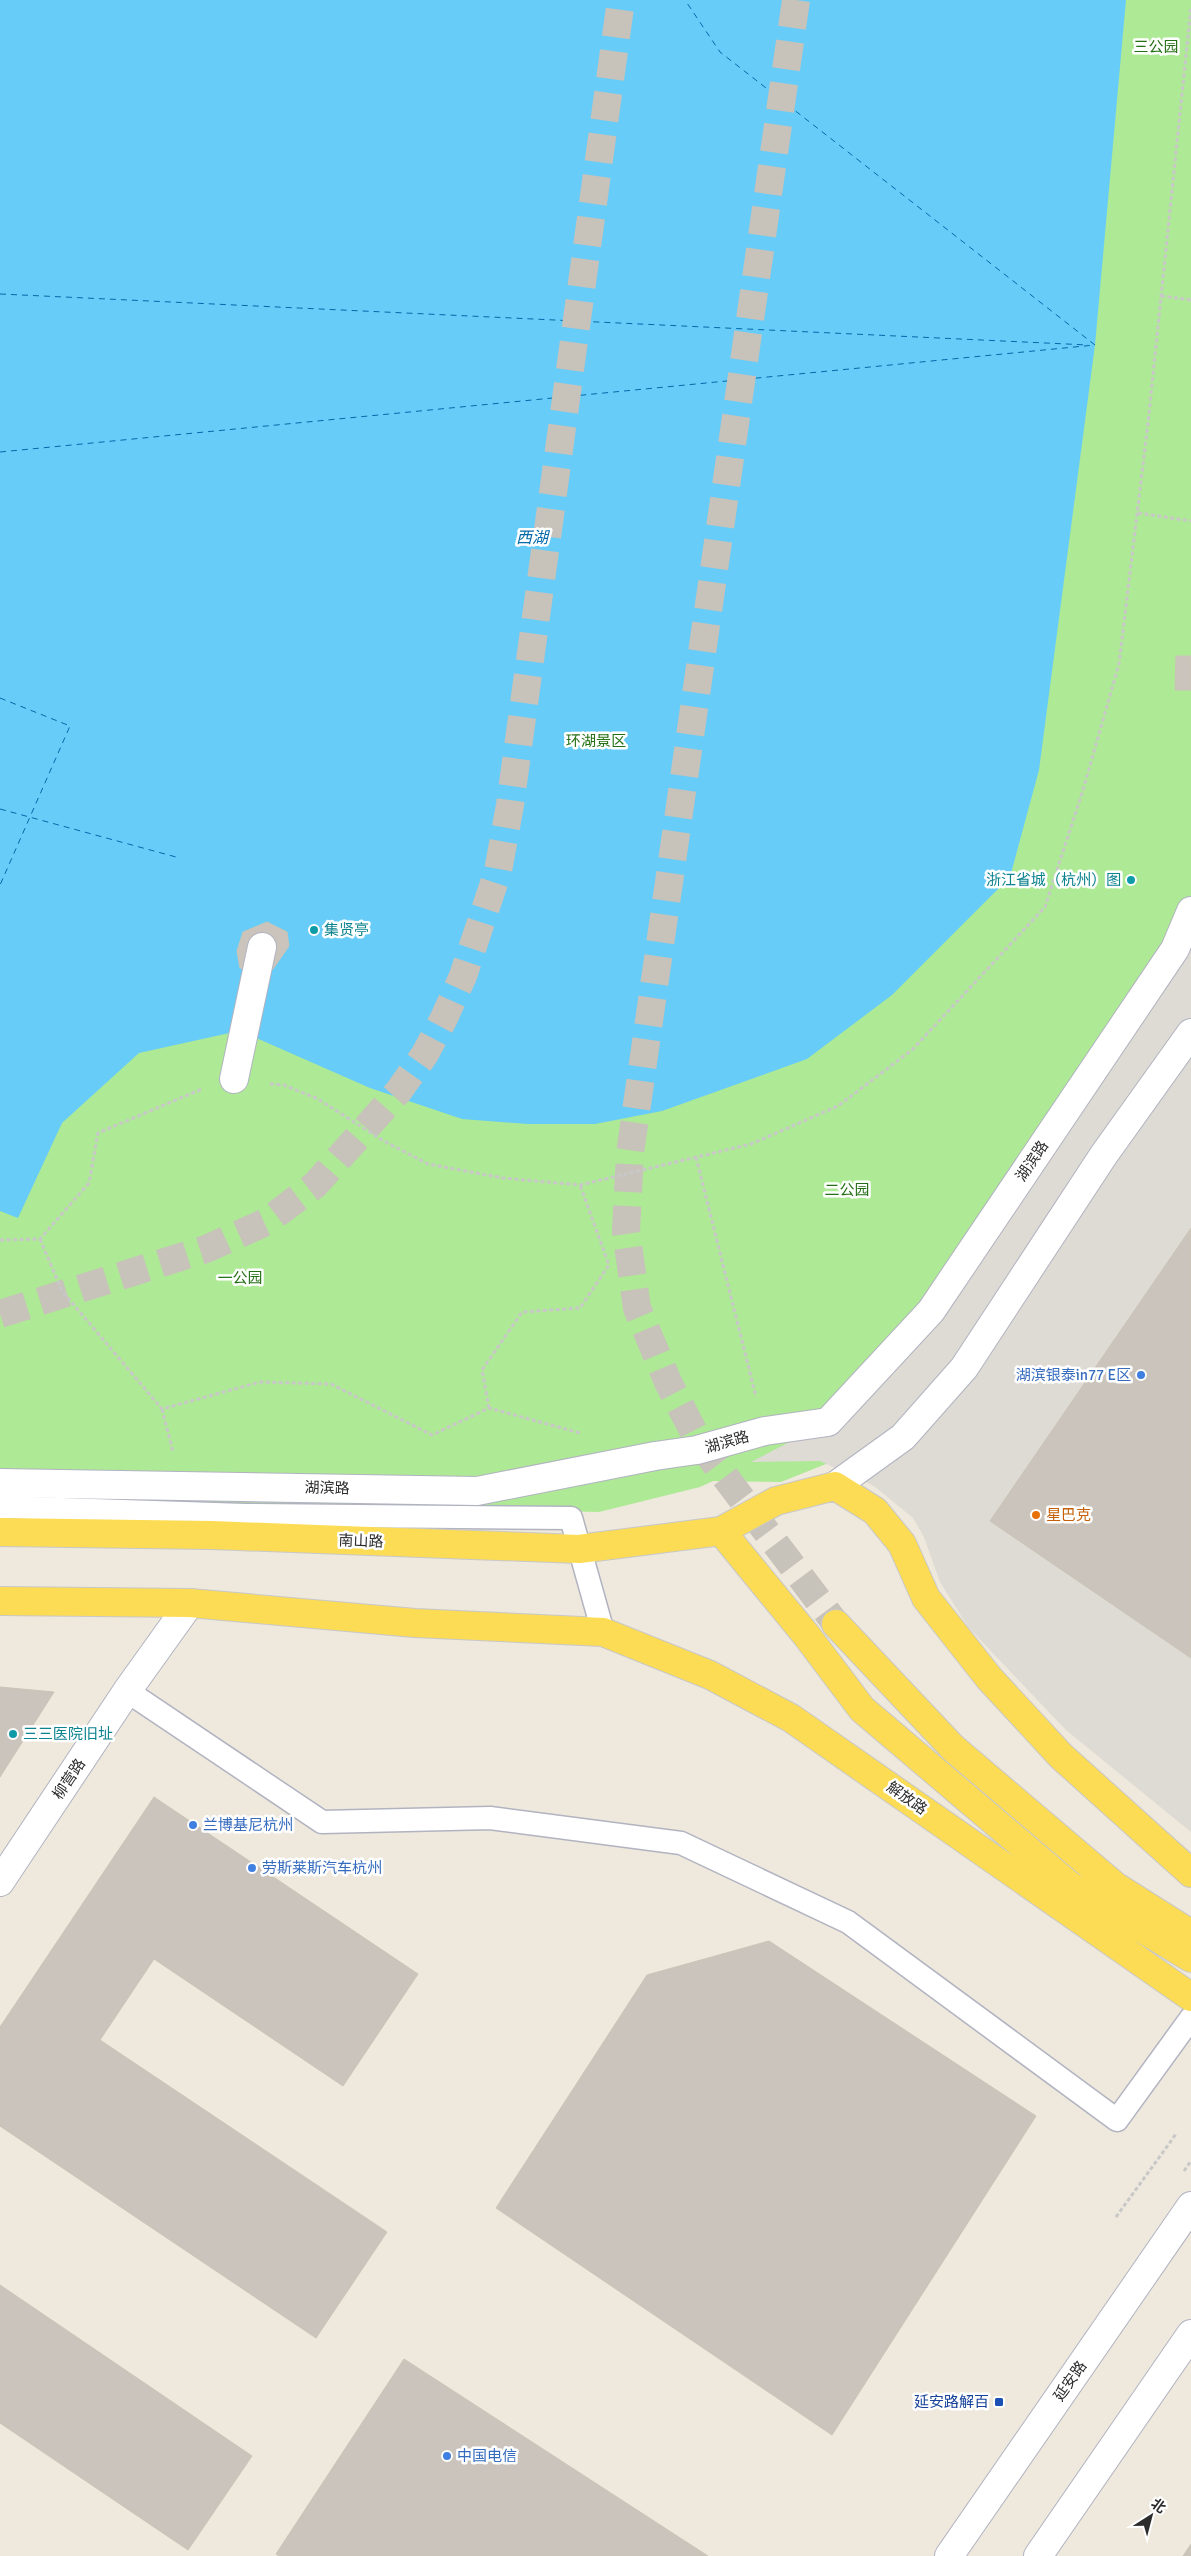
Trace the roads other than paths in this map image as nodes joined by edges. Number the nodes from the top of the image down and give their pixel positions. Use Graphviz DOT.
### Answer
graph roads {
  1 [pos="1191,911"];
  2 [pos="262,948"];
  3 [pos="1191,1033"];
  4 [pos="234,1080"];
  5 [pos="0,1483"];
  6 [pos="835,1486"];
  7 [pos="0,1506"];
  8 [pos="721,1531"];
  9 [pos="0,1532"];
  10 [pos="579,1549"];
  11 [pos="0,1601"];
  12 [pos="190,1603"];
  13 [pos="836,1624"];
  14 [pos="603,1632"];
  15 [pos="127,1691"];
  16 [pos="1191,1873"];
  17 [pos="0,1882"];
  18 [pos="1191,1934"];
  19 [pos="1191,1958"];
  20 [pos="1191,1997"];
  21 [pos="1191,2018"];
  22 [pos="1191,2206"];
  23 [pos="1191,2334"];
  24 [pos="950,2556"];
  25 [pos="1038,2556"];
  1 -- 5 [label="street, 湖滨路"];
  2 -- 4 [label="street"];
  3 -- 6 [label="street"];
  6 -- 8 [label="main road"];
  6 -- 16 [label="main road"];
  7 -- 10 [label="lane"];
  8 -- 10 [label="main road, 南山路"];
  8 -- 19 [label="main road"];
  9 -- 10 [label="main road, 南山路"];
  10 -- 14 [label="lane"];
  11 -- 12 [label="main road"];
  12 -- 14 [label="main road"];
  12 -- 15 [label="street, 柳营路"];
  13 -- 18 [label="main road"];
  14 -- 20 [label="main road, 解放路"];
  15 -- 17 [label="street, 柳营路"];
  15 -- 21 [label="lane"];
  22 -- 24 [label="street, 延安路"];
  23 -- 25 [label="street"];
}
